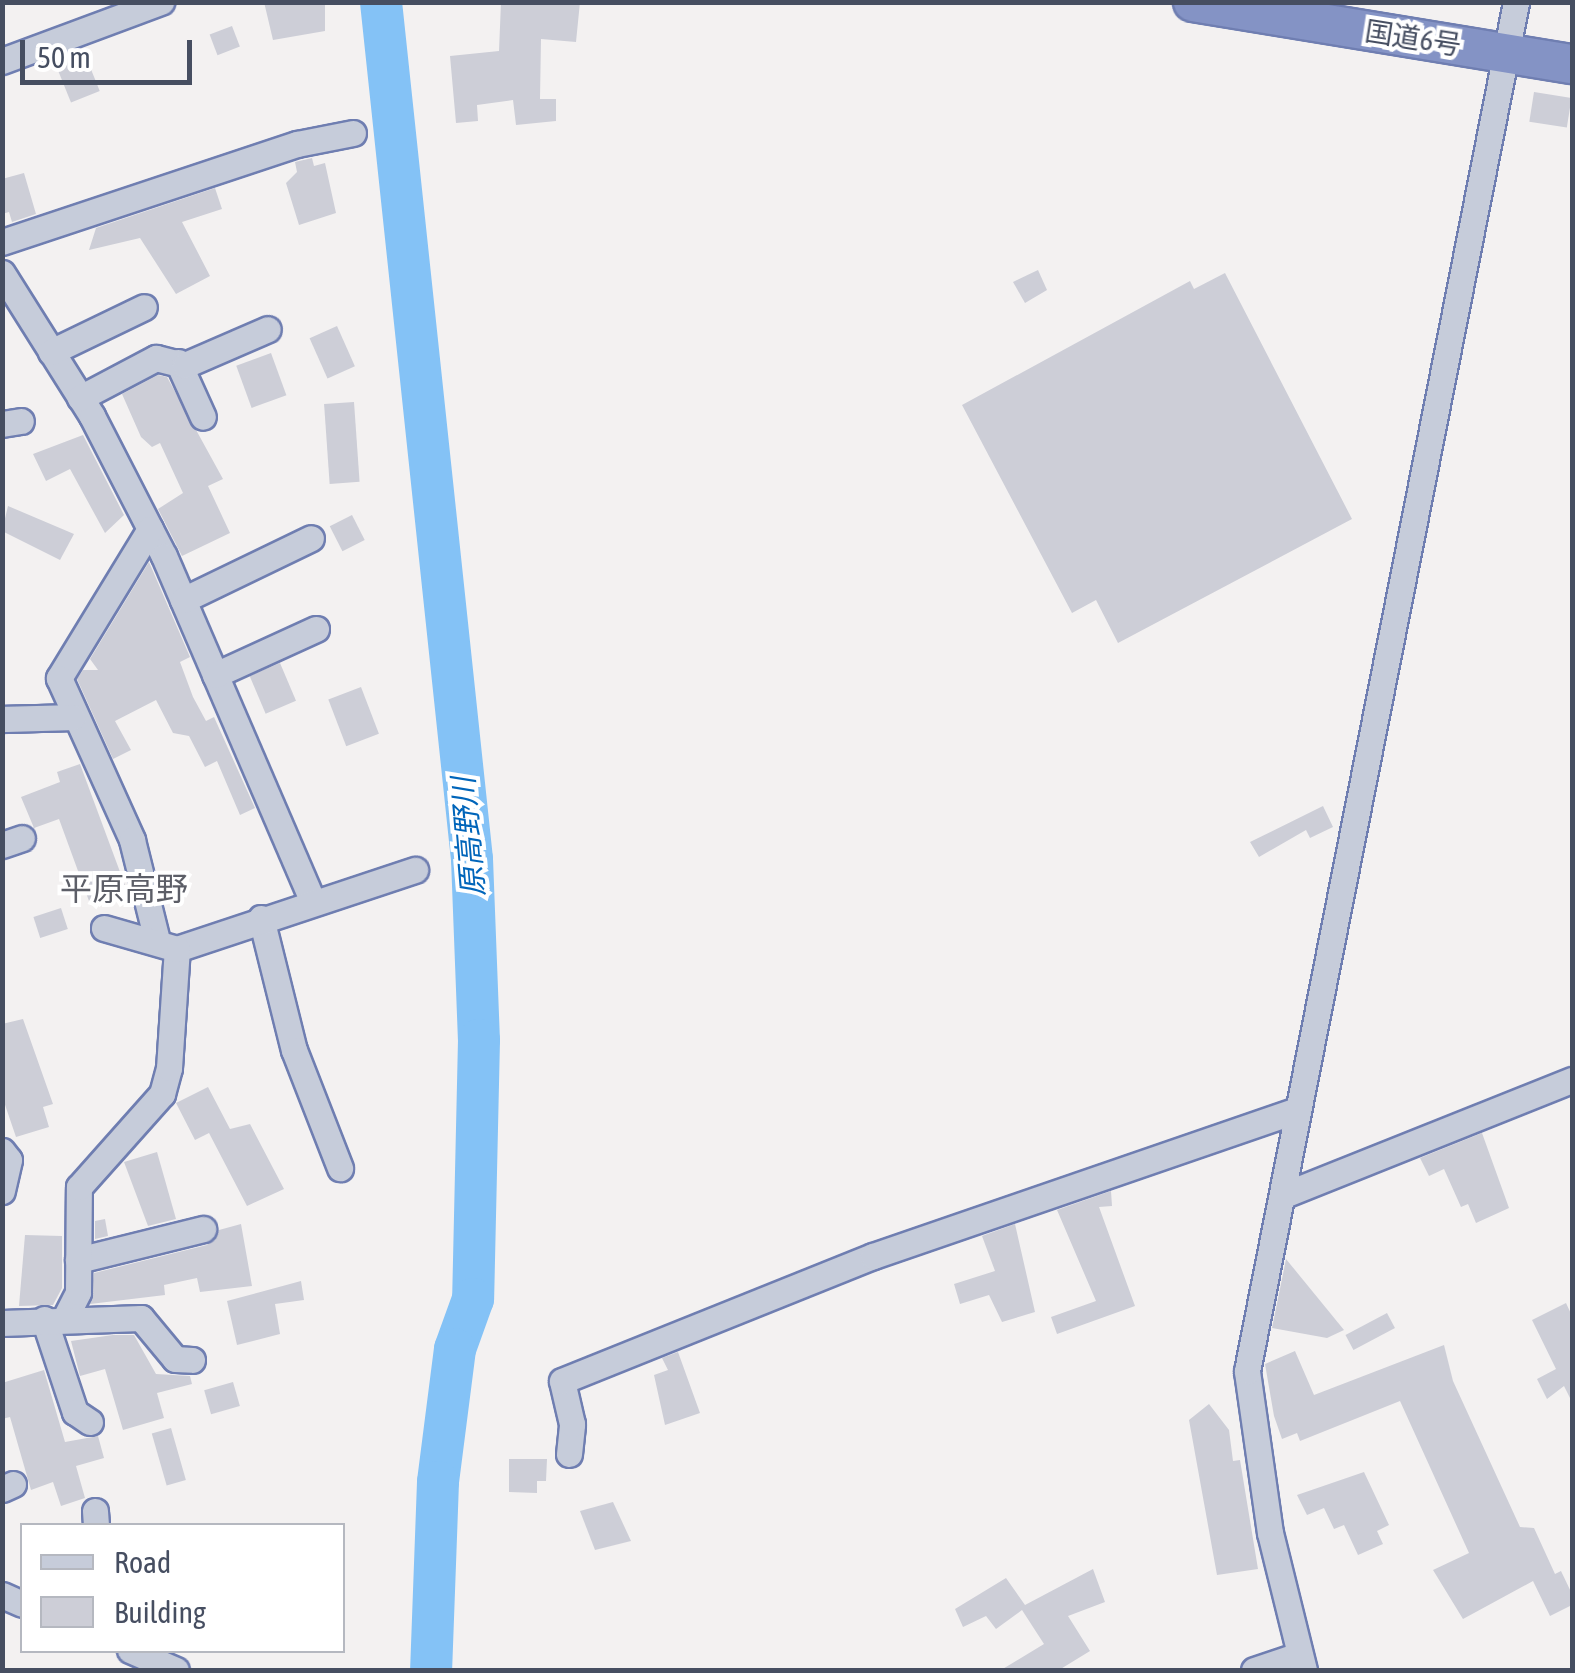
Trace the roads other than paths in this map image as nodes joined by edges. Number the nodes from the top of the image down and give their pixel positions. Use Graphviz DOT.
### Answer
graph roads {
  1 [pos="161,2"];
  2 [pos="1193,2"];
  3 [pos="1516,2"];
  4 [pos="1506,53"];
  5 [pos="2,61"];
  6 [pos="1572,64"];
  7 [pos="353,134"];
  8 [pos="2,242"];
  9 [pos="2,273"];
  10 [pos="144,307"];
  11 [pos="268,329"];
  12 [pos="52,352"];
  13 [pos="178,362"];
  14 [pos="80,398"];
  15 [pos="203,417"];
  16 [pos="150,528"];
  17 [pos="310,538"];
  18 [pos="183,600"];
  19 [pos="316,629"];
  20 [pos="215,675"];
  21 [pos="72,717"];
  22 [pos="2,718"];
  23 [pos="415,870"];
  24 [pos="312,900"];
  25 [pos="260,918"];
  26 [pos="104,928"];
  27 [pos="167,944"];
  28 [pos="1572,1080"];
  29 [pos="1296,1110"];
  30 [pos="2,1151"];
  31 [pos="340,1168"];
  32 [pos="2,1191"];
  33 [pos="1284,1195"];
  34 [pos="203,1229"];
  35 [pos="78,1260"];
  36 [pos="54,1319"];
  37 [pos="2,1323"];
  38 [pos="192,1360"];
  39 [pos="90,1422"];
  40 [pos="569,1454"];
  41 [pos="137,1653"];
  42 [pos="1302,1663"];
  43 [pos="176,1670"];
  44 [pos="1254,1670"];
  1 -- 5 [label="street"];
  2 -- 4 [label="highway, 国道6号"];
  3 -- 4 [label="street"];
  4 -- 6 [label="highway, 国道6号"];
  4 -- 29 [label="street"];
  7 -- 8 [label="street"];
  9 -- 12 [label="street"];
  10 -- 12 [label="street"];
  11 -- 13 [label="street"];
  12 -- 14 [label="street"];
  13 -- 14 [label="street"];
  13 -- 15 [label="street"];
  14 -- 16 [label="street"];
  16 -- 18 [label="street"];
  16 -- 21 [label="street"];
  17 -- 18 [label="street"];
  18 -- 20 [label="street"];
  19 -- 20 [label="street"];
  20 -- 24 [label="street"];
  21 -- 22 [label="street"];
  21 -- 27 [label="street"];
  23 -- 24 [label="street"];
  24 -- 25 [label="street"];
  25 -- 27 [label="street"];
  25 -- 31 [label="street"];
  26 -- 27 [label="street"];
  27 -- 35 [label="street"];
  28 -- 33 [label="street"];
  29 -- 33 [label="street"];
  29 -- 40 [label="street"];
  30 -- 32 [label="street"];
  33 -- 42 [label="street"];
  34 -- 35 [label="street"];
  35 -- 36 [label="street"];
  36 -- 37 [label="street"];
  36 -- 38 [label="street"];
  36 -- 39 [label="street"];
  41 -- 43 [label="street"];
  42 -- 44 [label="street"];
}
